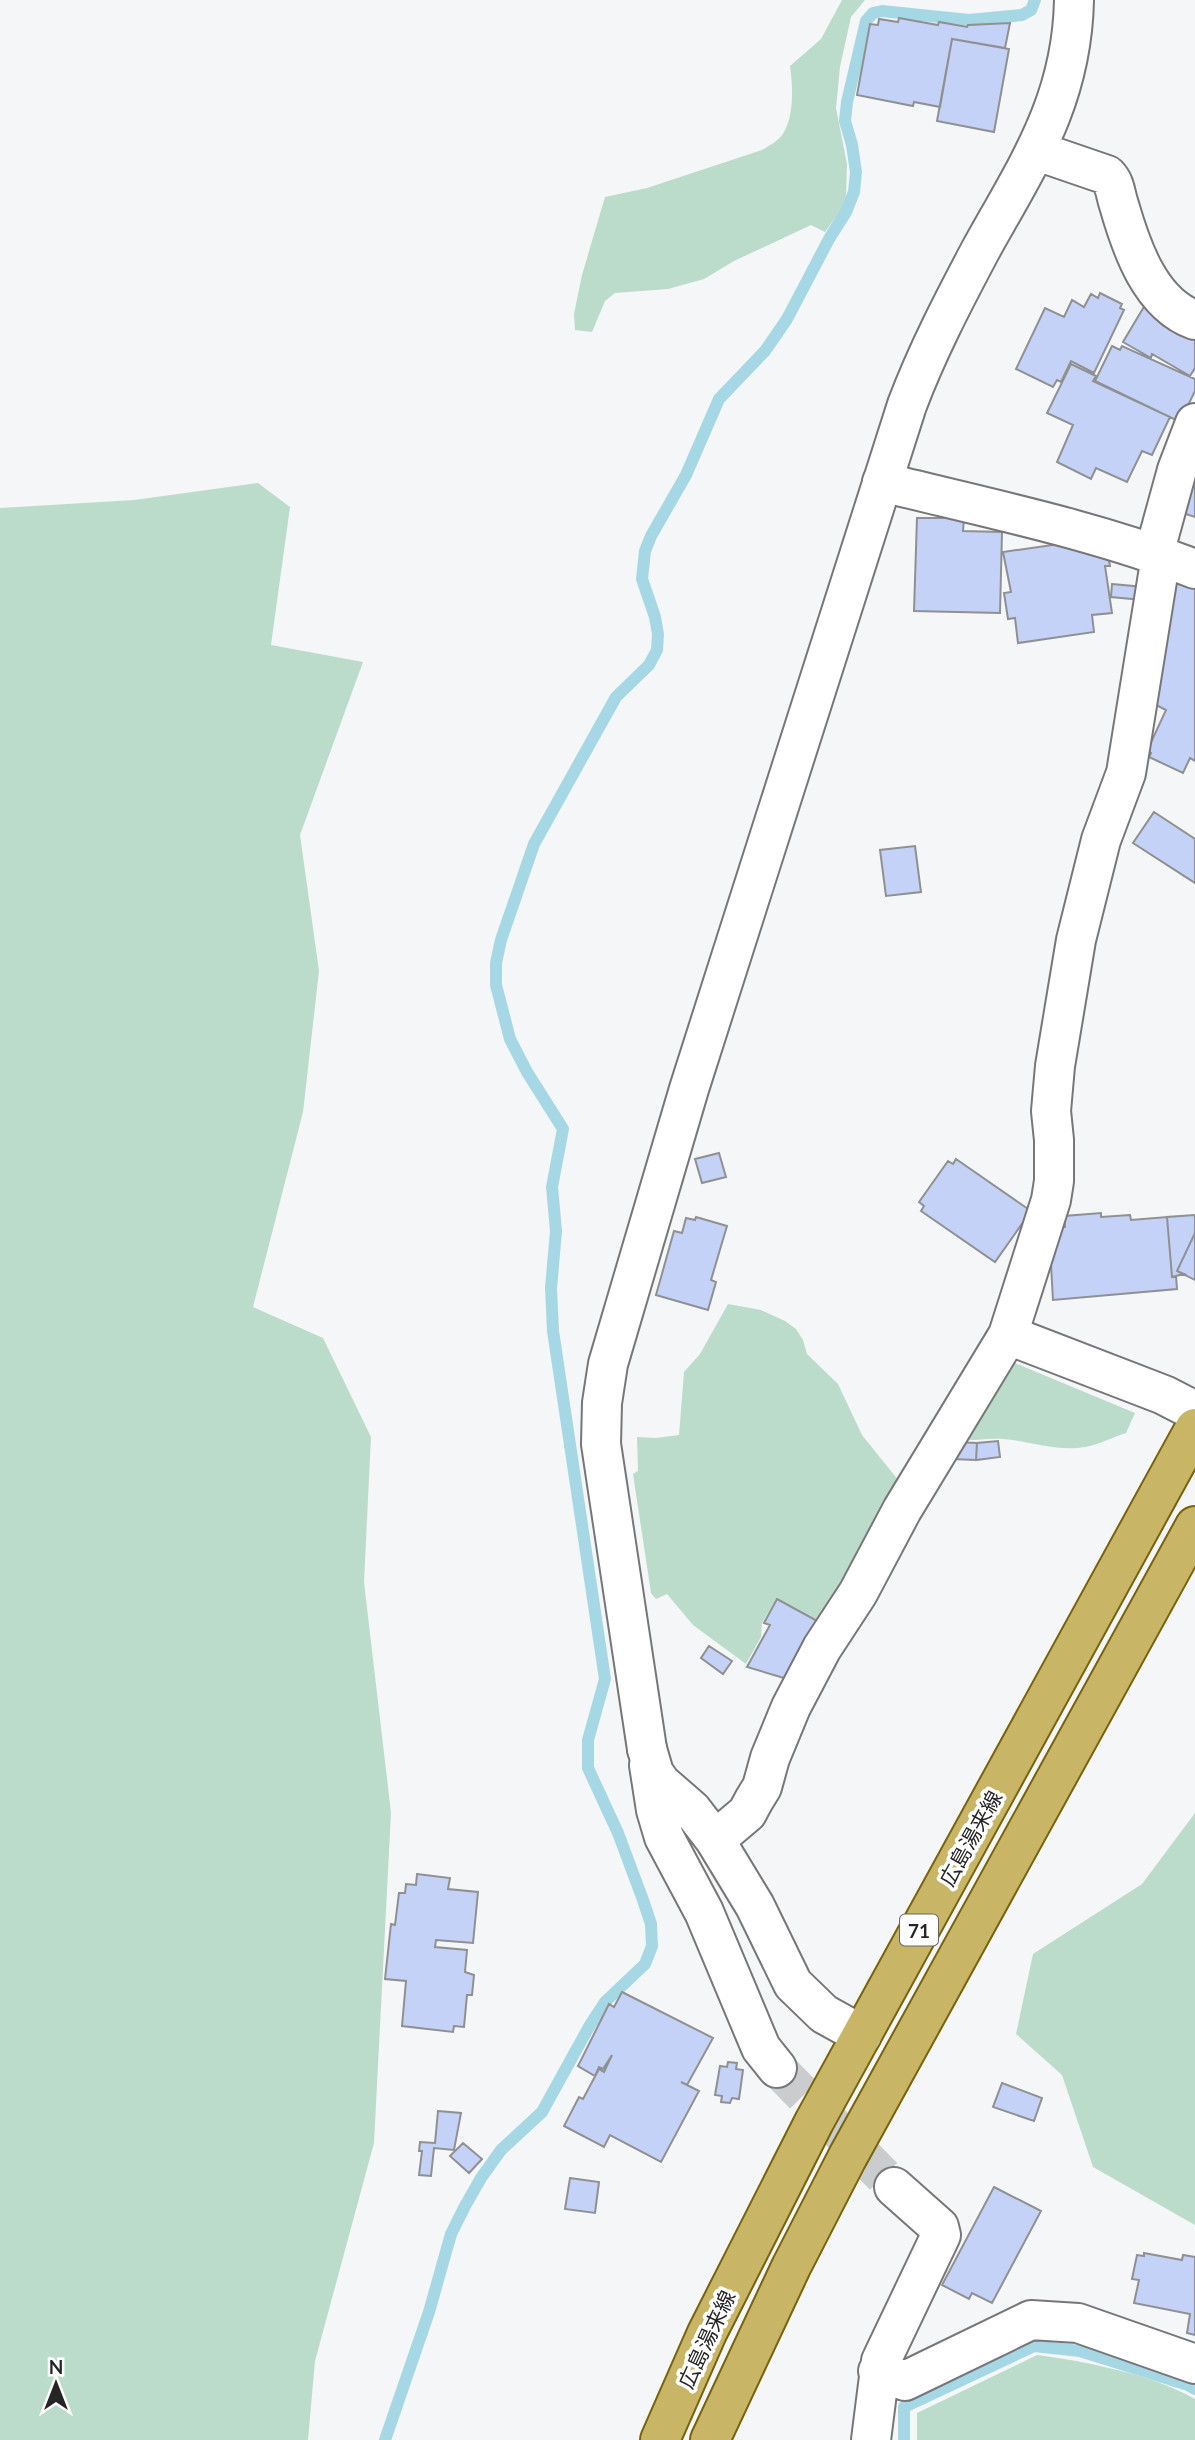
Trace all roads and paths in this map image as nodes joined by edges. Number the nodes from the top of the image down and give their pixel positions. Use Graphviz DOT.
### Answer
graph roads {
  1 [pos="1074,0"];
  2 [pos="1037,151"];
  3 [pos="1195,320"];
  4 [pos="1195,423"];
  5 [pos="882,482"];
  6 [pos="1170,560"];
  7 [pos="1008,1335"];
  8 [pos="1195,1411"];
  9 [pos="1195,1428"];
  10 [pos="1195,1526"];
  11 [pos="647,1749"];
  12 [pos="715,1840"];
  13 [pos="862,2035"];
  14 [pos="777,2068"];
  15 [pos="894,2187"];
  16 [pos="1195,2364"];
  17 [pos="878,2371"];
  18 [pos="660,2440"];
  19 [pos="710,2440"];
  20 [pos="871,2440"];
  1 -- 2 [label="street"];
  2 -- 3 [label="street"];
  2 -- 5 [label="street"];
  4 -- 6 [label="street"];
  5 -- 6 [label="street"];
  5 -- 11 [label="street"];
  6 -- 7 [label="street"];
  7 -- 8 [label="street"];
  7 -- 12 [label="street"];
  9 -- 13 [label="main road, 広島湯来線 / 71"];
  10 -- 19 [label="main road, 71"];
  11 -- 12 [label="street"];
  11 -- 14 [label="street"];
  12 -- 13 [label="street"];
  13 -- 18 [label="main road, 広島湯来線 / 71"];
  15 -- 17 [label="street"];
  16 -- 17 [label="street"];
  17 -- 20 [label="street"];
}
